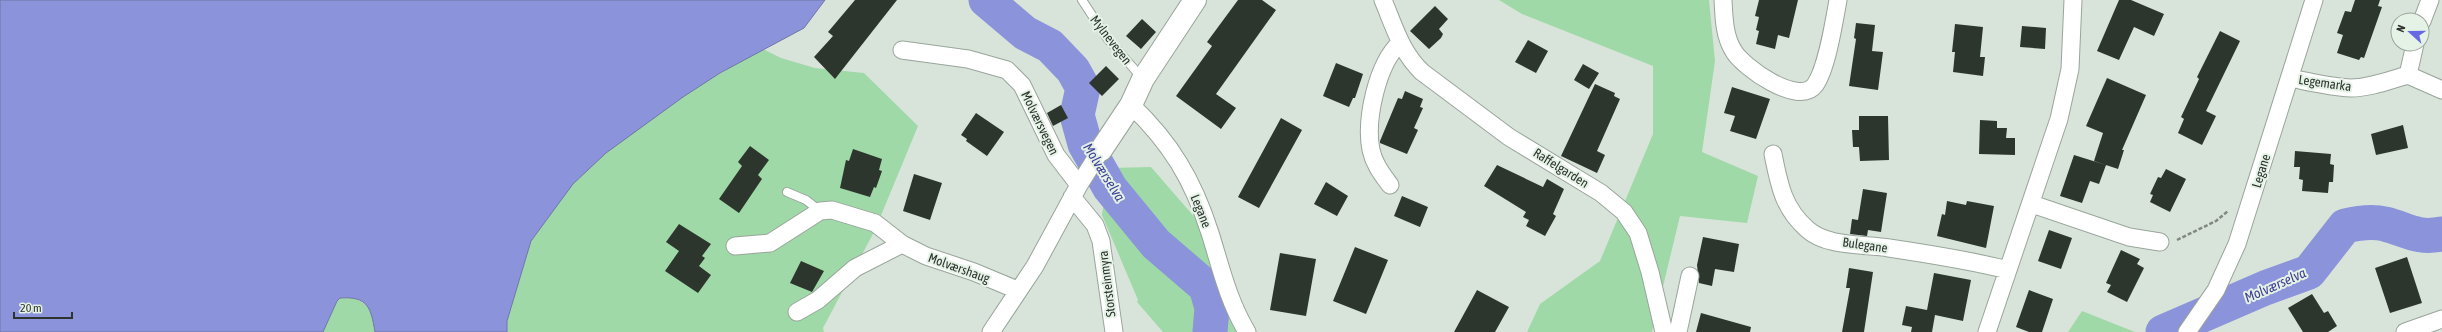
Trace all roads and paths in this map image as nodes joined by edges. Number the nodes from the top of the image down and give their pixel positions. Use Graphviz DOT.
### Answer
graph roads {
  1 [pos="1082,0"];
  2 [pos="1195,0"];
  3 [pos="1383,0"];
  4 [pos="1723,0"];
  5 [pos="1838,0"];
  6 [pos="2073,0"];
  7 [pos="2314,0"];
  8 [pos="2430,0"];
  9 [pos="2425,12"];
  10 [pos="1400,43"];
  11 [pos="902,50"];
  12 [pos="2413,52"];
  13 [pos="2408,75"];
  14 [pos="2290,78"];
  15 [pos="1143,79"];
  16 [pos="2442,90"];
  17 [pos="1131,105"];
  18 [pos="1101,150"];
  19 [pos="1773,154"];
  20 [pos="1079,185"];
  21 [pos="1390,185"];
  22 [pos="787,192"];
  23 [pos="2032,204"];
  24 [pos="820,211"];
  25 [pos="2248,214"];
  26 [pos="2160,242"];
  27 [pos="902,244"];
  28 [pos="735,246"];
  29 [pos="2008,270"];
  30 [pos="1690,276"];
  31 [pos="1017,290"];
  32 [pos="797,312"];
  33 [pos="2442,319"];
  34 [pos="991,332"];
  35 [pos="1114,332"];
  36 [pos="1247,332"];
  37 [pos="1664,332"];
  38 [pos="1678,332"];
  39 [pos="1987,332"];
  40 [pos="2187,332"];
  41 [pos="2405,332"];
  1 -- 15 [label="lane, Mylnevegen"];
  2 -- 15 [label="street"];
  3 -- 10 [label="street, Raffelgarden"];
  4 -- 5 [label="street"];
  6 -- 23 [label="street"];
  7 -- 14 [label="street, Legane"];
  8 -- 9 [label="street"];
  10 -- 21 [label="street"];
  10 -- 37 [label="street, Raffelgarden"];
  11 -- 20 [label="street, Molværsvegen"];
  12 -- 13 [label="street"];
  13 -- 14 [label="street, Legemarka"];
  13 -- 16 [label="street"];
  14 -- 25 [label="street, Legane"];
  15 -- 17 [label="street"];
  17 -- 18 [label="street"];
  17 -- 36 [label="street, Legane"];
  18 -- 20 [label="street"];
  19 -- 29 [label="street, Bulegane"];
  20 -- 31 [label="street"];
  20 -- 35 [label="street, Storsteinmyra"];
  22 -- 24 [label="lane"];
  23 -- 26 [label="street"];
  23 -- 29 [label="street"];
  24 -- 27 [label="street, Molværshaug"];
  24 -- 28 [label="street"];
  25 -- 26 [label="path"];
  25 -- 40 [label="street, Legane"];
  27 -- 31 [label="street, Molværshaug"];
  27 -- 32 [label="street"];
  29 -- 39 [label="street"];
  30 -- 38 [label="street"];
  31 -- 34 [label="street"];
  33 -- 41 [label="street"];
}
